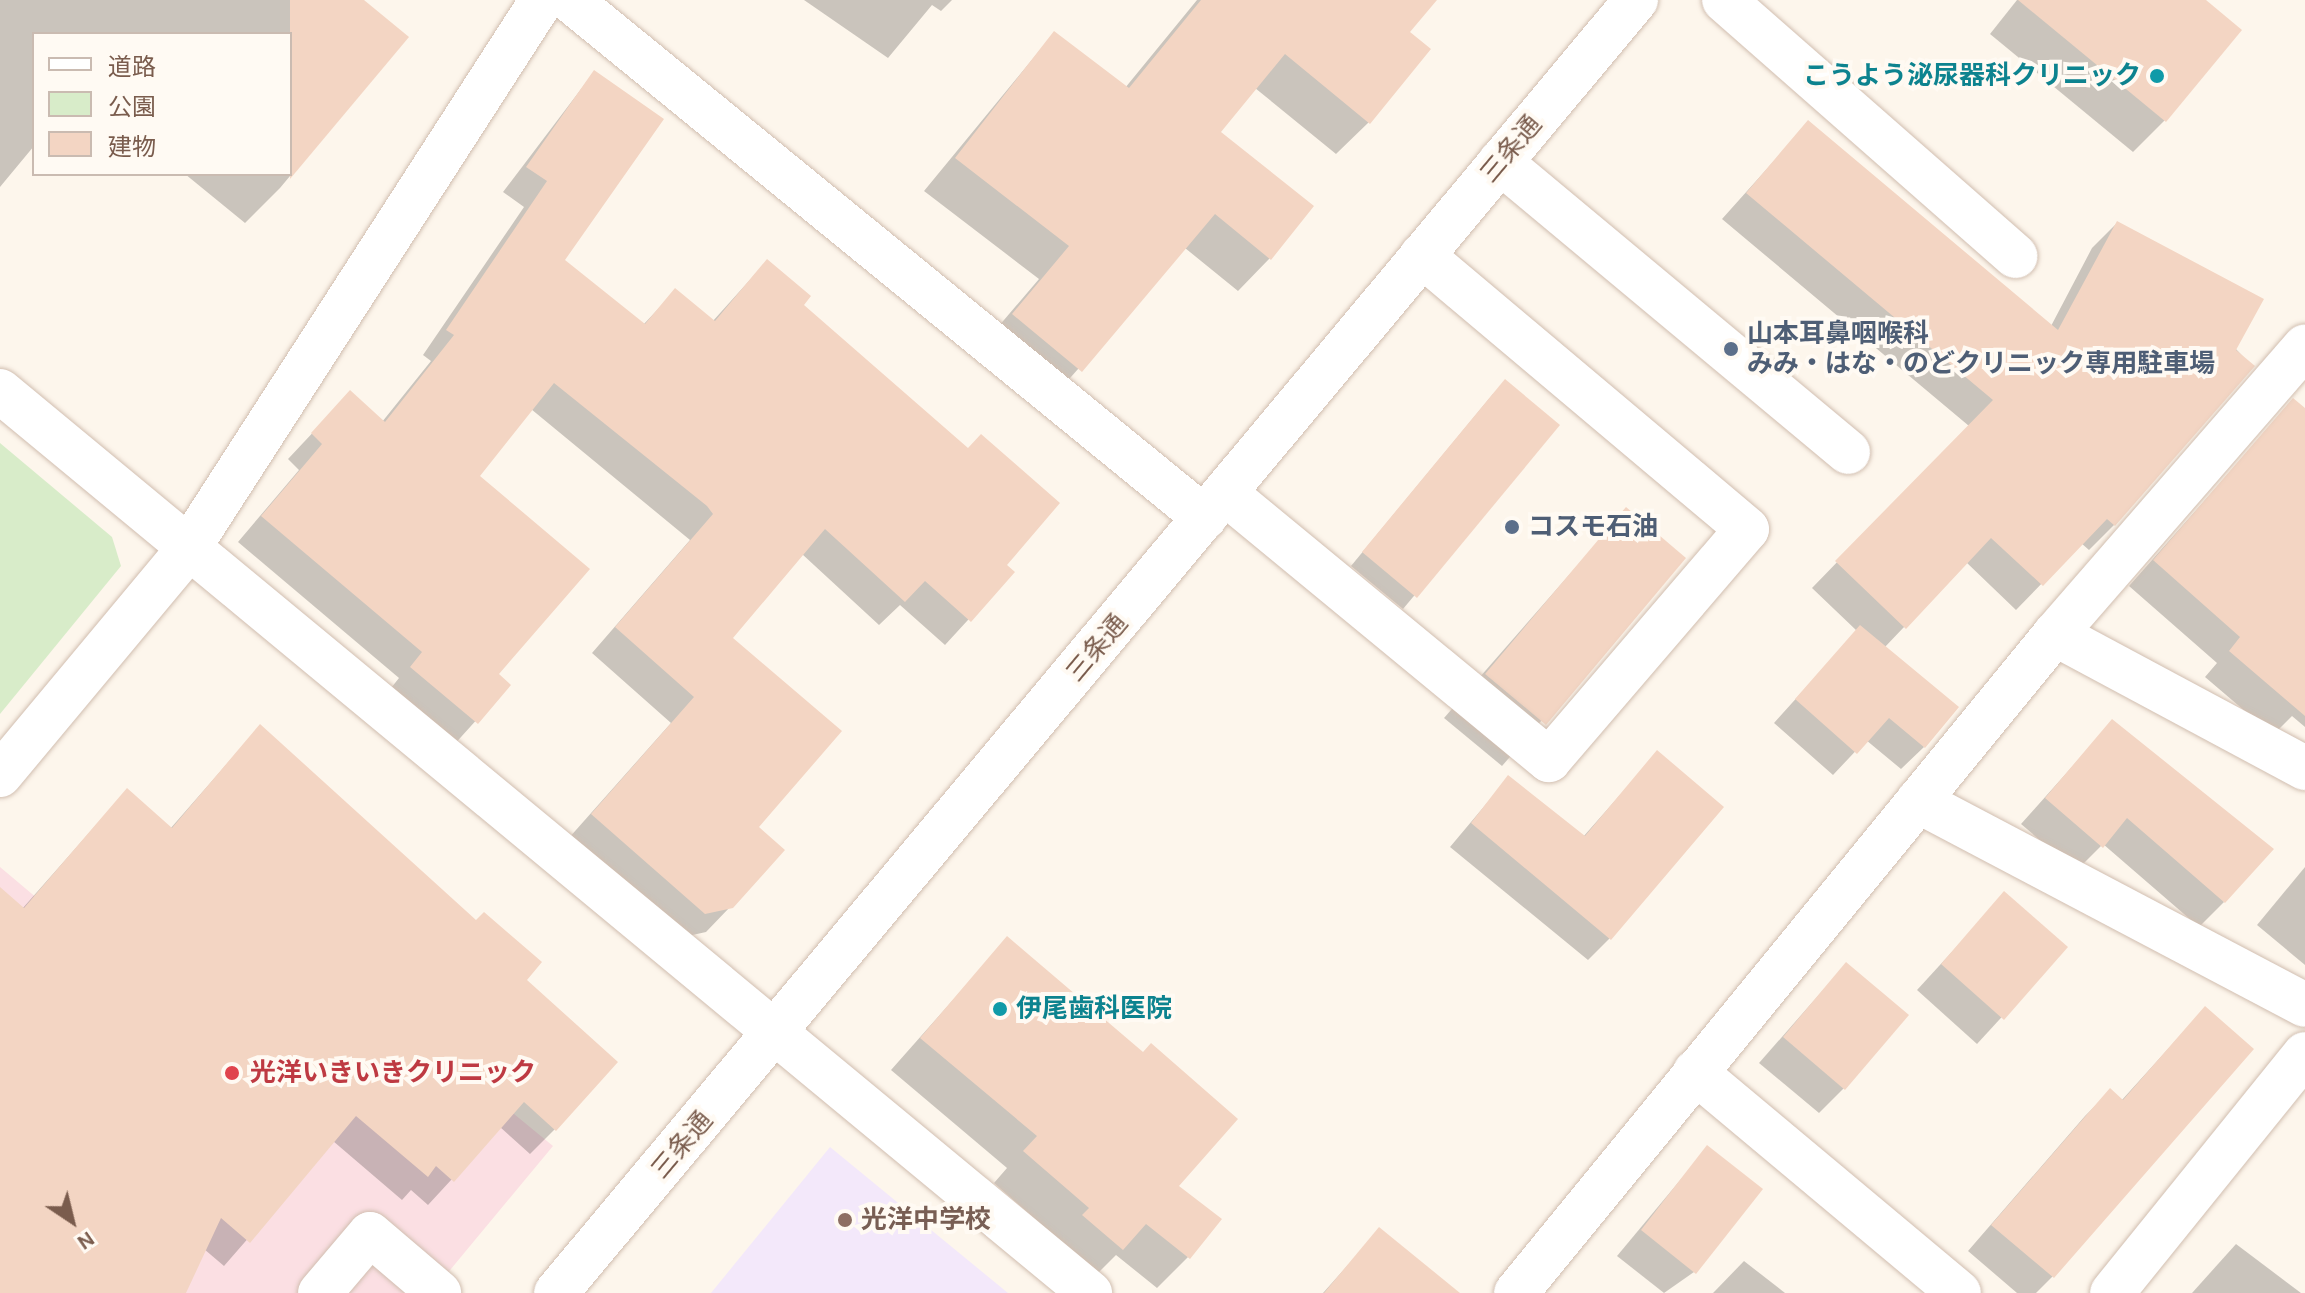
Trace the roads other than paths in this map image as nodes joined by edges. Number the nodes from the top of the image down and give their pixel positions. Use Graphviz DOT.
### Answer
graph roads {
  1 [pos="542,0"];
  2 [pos="570,0"];
  3 [pos="1636,0"];
  4 [pos="1724,0"];
  5 [pos="1500,162"];
  6 [pos="1422,255"];
  7 [pos="2015,256"];
  8 [pos="2305,346"];
  9 [pos="0,391"];
  10 [pos="1848,452"];
  11 [pos="1215,506"];
  12 [pos="188,549"];
  13 [pos="2055,634"];
  14 [pos="2305,768"];
  15 [pos="0,775"];
  16 [pos="1918,801"];
  17 [pos="2305,1005"];
  18 [pos="774,1036"];
  19 [pos="2305,1054"];
  20 [pos="1695,1072"];
  21 [pos="320,1293"];
  22 [pos="439,1293"];
  23 [pos="556,1293"];
  24 [pos="1090,1293"];
  25 [pos="1516,1293"];
  26 [pos="1959,1293"];
  27 [pos="2112,1293"];
  1 -- 12 [label="street"];
  2 -- 11 [label="street"];
  3 -- 5 [label="street, 三条通"];
  4 -- 7 [label="street"];
  5 -- 6 [label="street, 三条通"];
  5 -- 10 [label="street"];
  6 -- 11 [label="street, 三条通"];
  6 -- 11 [label="street"];
  8 -- 13 [label="street"];
  9 -- 12 [label="street"];
  11 -- 18 [label="street, 三条通"];
  12 -- 15 [label="street"];
  12 -- 18 [label="street"];
  13 -- 14 [label="street"];
  13 -- 16 [label="street"];
  16 -- 17 [label="street"];
  16 -- 20 [label="street"];
  18 -- 23 [label="street, 三条通"];
  18 -- 24 [label="street"];
  19 -- 27 [label="street"];
  20 -- 25 [label="street"];
  20 -- 26 [label="street"];
  21 -- 22 [label="street"];
}
